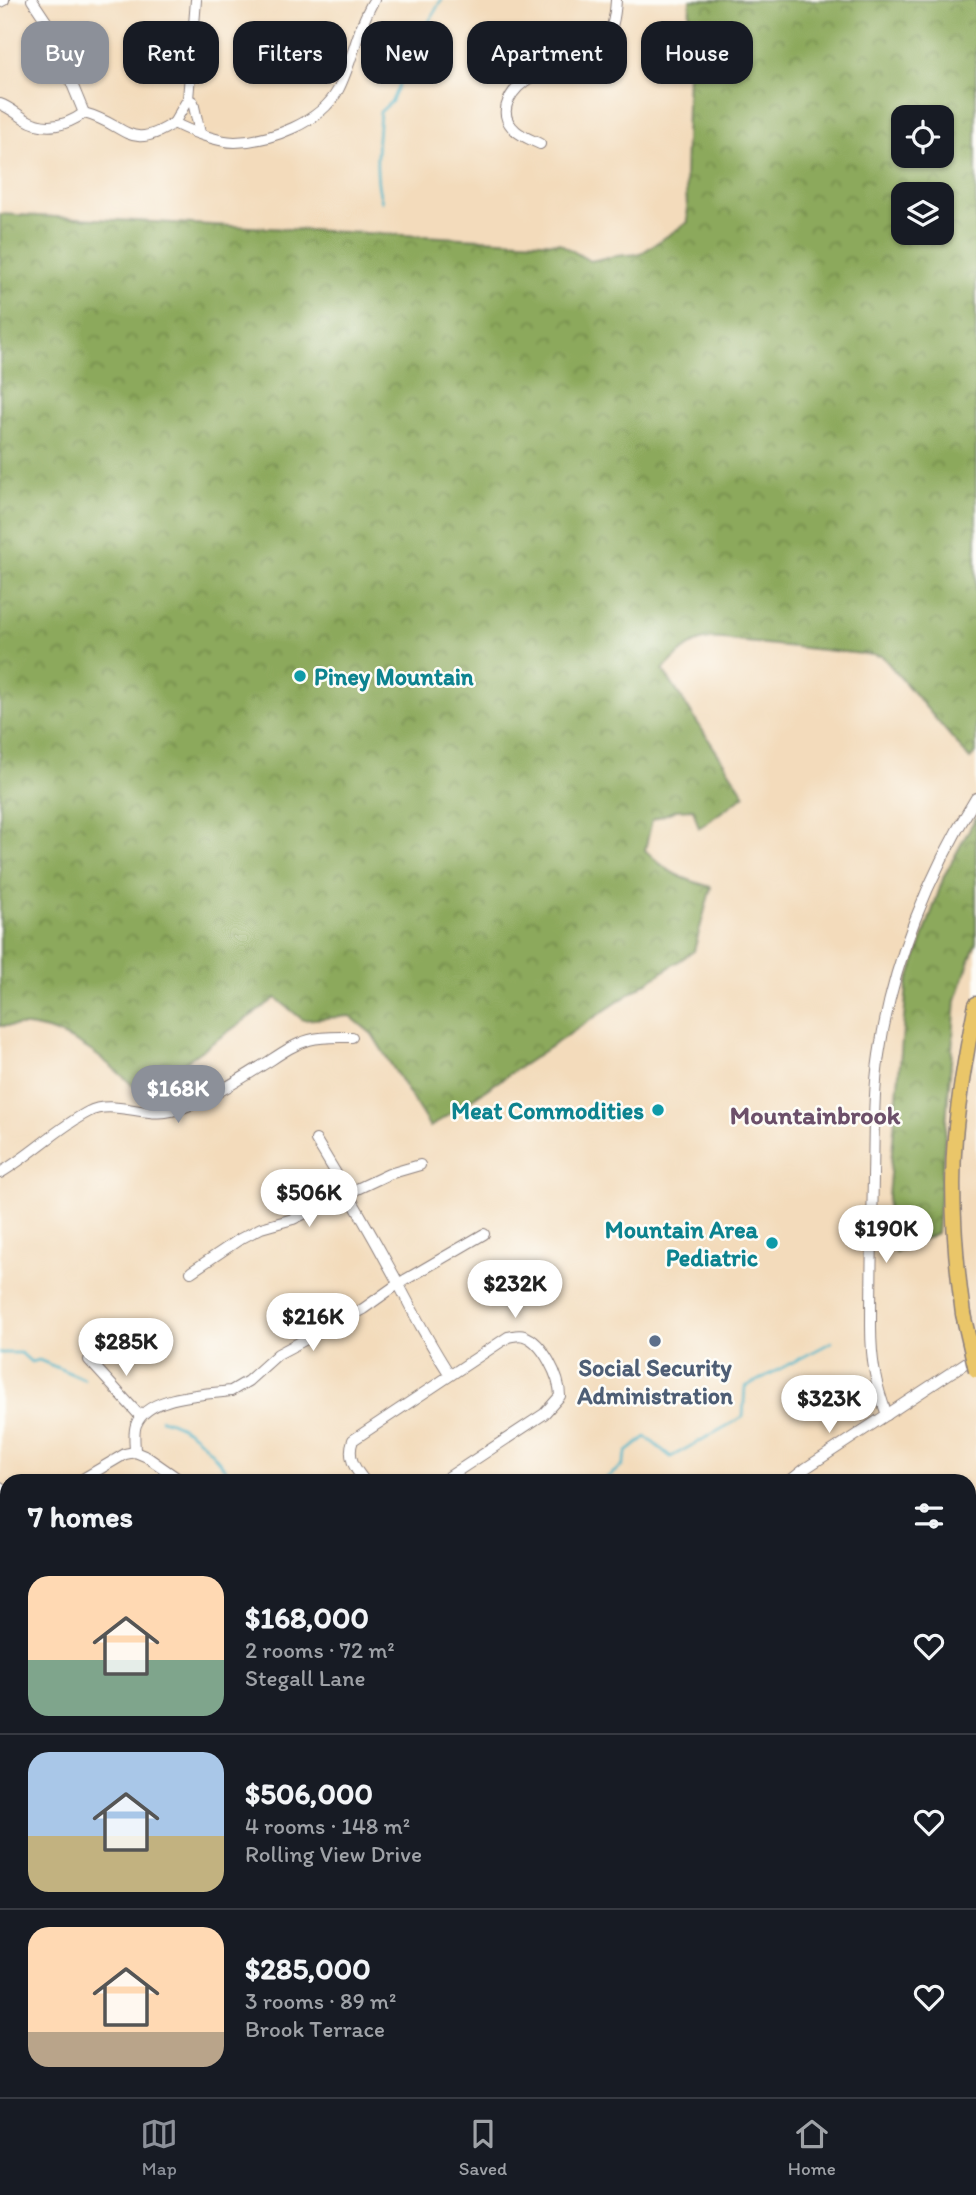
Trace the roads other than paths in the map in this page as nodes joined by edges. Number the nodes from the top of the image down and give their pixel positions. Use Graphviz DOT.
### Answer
graph roads {
  1 [pos="32,0"];
  2 [pos="196,0"];
  3 [pos="374,0"];
  4 [pos="617,0"];
  5 [pos="188,99"];
  6 [pos="0,104"];
  7 [pos="85,113"];
  8 [pos="174,123"];
  9 [pos="200,132"];
  10 [pos="540,144"];
  11 [pos="976,798"];
  12 [pos="976,1004"];
  13 [pos="352,1037"];
  14 [pos="976,1043"];
  15 [pos="961,1097"];
  16 [pos="316,1140"];
  17 [pos="420,1165"];
  18 [pos="0,1173"];
  19 [pos="348,1192"];
  20 [pos="484,1234"];
  21 [pos="191,1272"];
  22 [pos="398,1284"];
  23 [pos="976,1355"];
  24 [pos="89,1360"];
  25 [pos="976,1370"];
  26 [pos="450,1375"];
  27 [pos="887,1415"];
  28 [pos="140,1416"];
  29 [pos="135,1452"];
  30 [pos="91,1474"];
  31 [pos="171,1474"];
  32 [pos="360,1474"];
  33 [pos="453,1474"];
  34 [pos="798,1474"];
  1 -- 7 [label="street"];
  2 -- 5 [label="street"];
  3 -- 9 [label="street"];
  4 -- 10 [label="street"];
  5 -- 8 [label="street"];
  5 -- 9 [label="street"];
  6 -- 7 [label="street"];
  7 -- 8 [label="street"];
  8 -- 9 [label="street"];
  11 -- 27 [label="street"];
  12 -- 15 [label="highway"];
  13 -- 18 [label="street"];
  14 -- 15 [label="highway"];
  15 -- 25 [label="highway, bridge"];
  16 -- 19 [label="street"];
  17 -- 19 [label="street"];
  19 -- 21 [label="street"];
  19 -- 22 [label="street"];
  20 -- 22 [label="street"];
  22 -- 26 [label="street"];
  22 -- 28 [label="street"];
  23 -- 27 [label="street"];
  24 -- 28 [label="street"];
  26 -- 32 [label="street"];
  26 -- 33 [label="street"];
  27 -- 34 [label="street"];
  28 -- 29 [label="street"];
  29 -- 30 [label="street"];
  29 -- 31 [label="street"];
}
